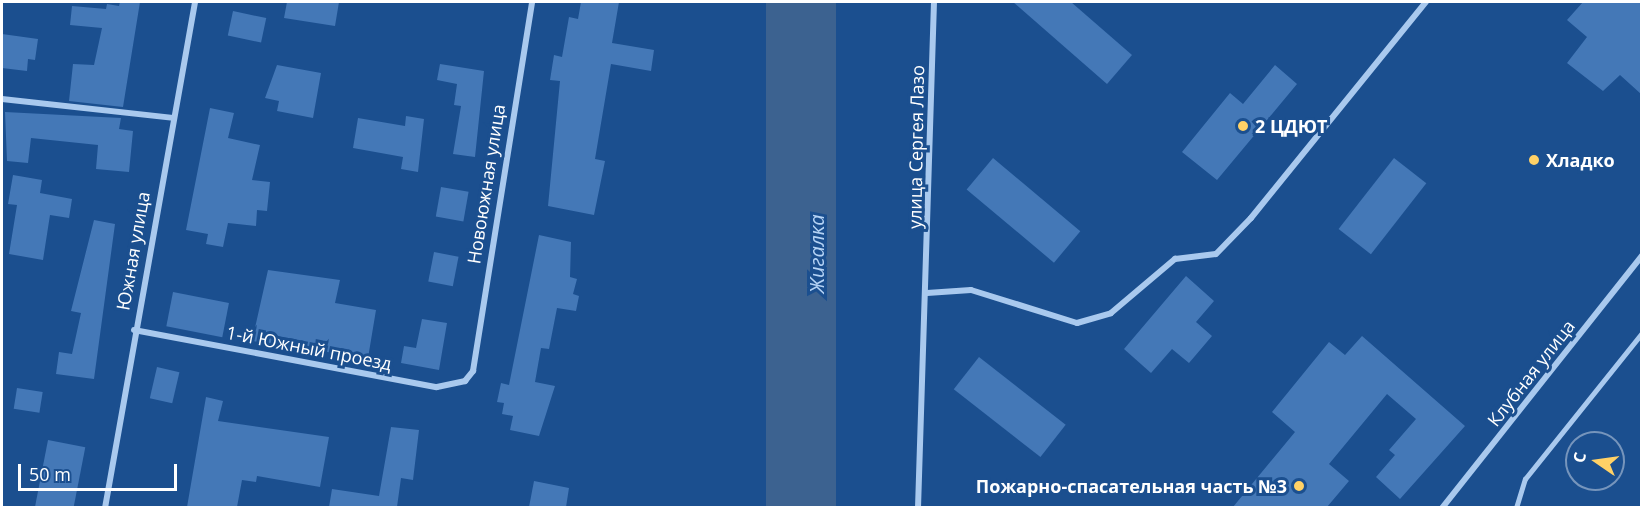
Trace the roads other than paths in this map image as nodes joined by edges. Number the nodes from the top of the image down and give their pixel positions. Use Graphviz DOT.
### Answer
graph roads {
  1 [pos="195,2"];
  2 [pos="532,2"];
  3 [pos="934,2"];
  4 [pos="1426,2"];
  5 [pos="2,99"];
  6 [pos="173,118"];
  7 [pos="1641,256"];
  8 [pos="927,293"];
  9 [pos="134,330"];
  10 [pos="1641,333"];
  11 [pos="473,371"];
  12 [pos="105,507"];
  13 [pos="918,507"];
  14 [pos="1442,507"];
  15 [pos="1516,507"];
  1 -- 6 [label="street, Южная улица"];
  2 -- 11 [label="street, Новоюжная улица"];
  3 -- 8 [label="street, улица Сергея Лазо"];
  4 -- 8 [label="street"];
  5 -- 6 [label="street"];
  6 -- 9 [label="street, Южная улица"];
  7 -- 14 [label="street, Клубная улица"];
  8 -- 13 [label="street, улица Сергея Лазо"];
  9 -- 11 [label="street, 1-й Южный проезд"];
  9 -- 12 [label="street, Южная улица"];
  10 -- 15 [label="lane"];
}
